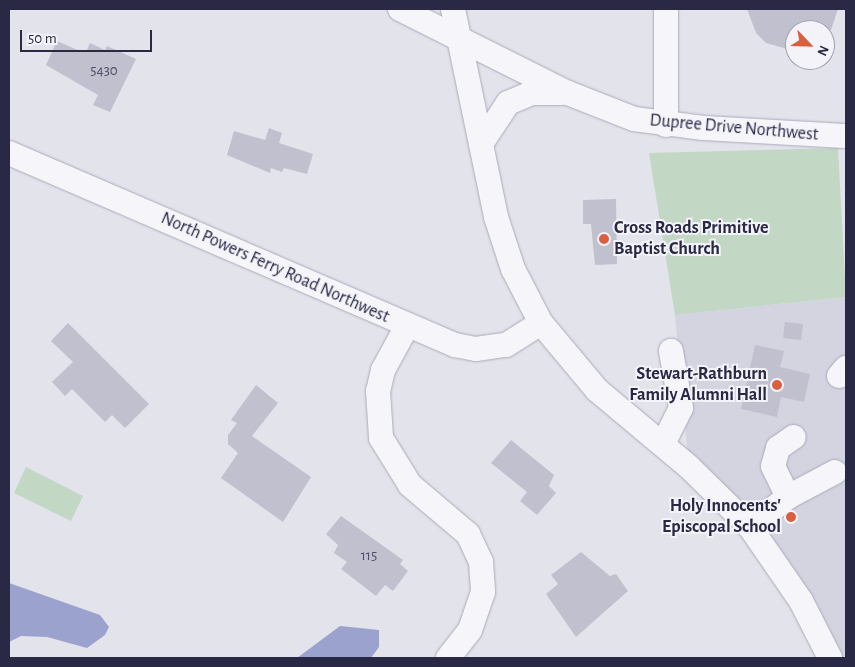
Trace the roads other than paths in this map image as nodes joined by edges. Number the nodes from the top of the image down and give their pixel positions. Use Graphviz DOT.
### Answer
graph roads {
  1 [pos="400,9"];
  2 [pos="453,9"];
  3 [pos="666,9"];
  4 [pos="460,38"];
  5 [pos="568,93"];
  6 [pos="666,125"];
  7 [pos="846,136"];
  8 [pos="481,144"];
  9 [pos="9,153"];
  10 [pos="541,323"];
  11 [pos="407,326"];
  12 [pos="671,352"];
  13 [pos="794,437"];
  14 [pos="663,444"];
  15 [pos="835,472"];
  16 [pos="788,497"];
  17 [pos="750,527"];
  18 [pos="448,658"];
  19 [pos="830,658"];
  1 -- 4 [label="street, Dupree Drive Northwest"];
  2 -- 4 [label="street"];
  3 -- 6 [label="street"];
  4 -- 5 [label="street, Dupree Drive Northwest"];
  4 -- 8 [label="street"];
  5 -- 6 [label="street, Dupree Drive Northwest"];
  5 -- 8 [label="street"];
  6 -- 7 [label="street, Dupree Drive Northwest"];
  8 -- 10 [label="street"];
  9 -- 11 [label="street, North Powers Ferry Road Northwest"];
  10 -- 11 [label="street, North Powers Ferry Road Northwest"];
  10 -- 14 [label="street"];
  11 -- 18 [label="street"];
  12 -- 14 [label="street"];
  13 -- 16 [label="street"];
  14 -- 17 [label="street"];
  15 -- 16 [label="street"];
  16 -- 17 [label="street"];
  17 -- 19 [label="street"];
}
